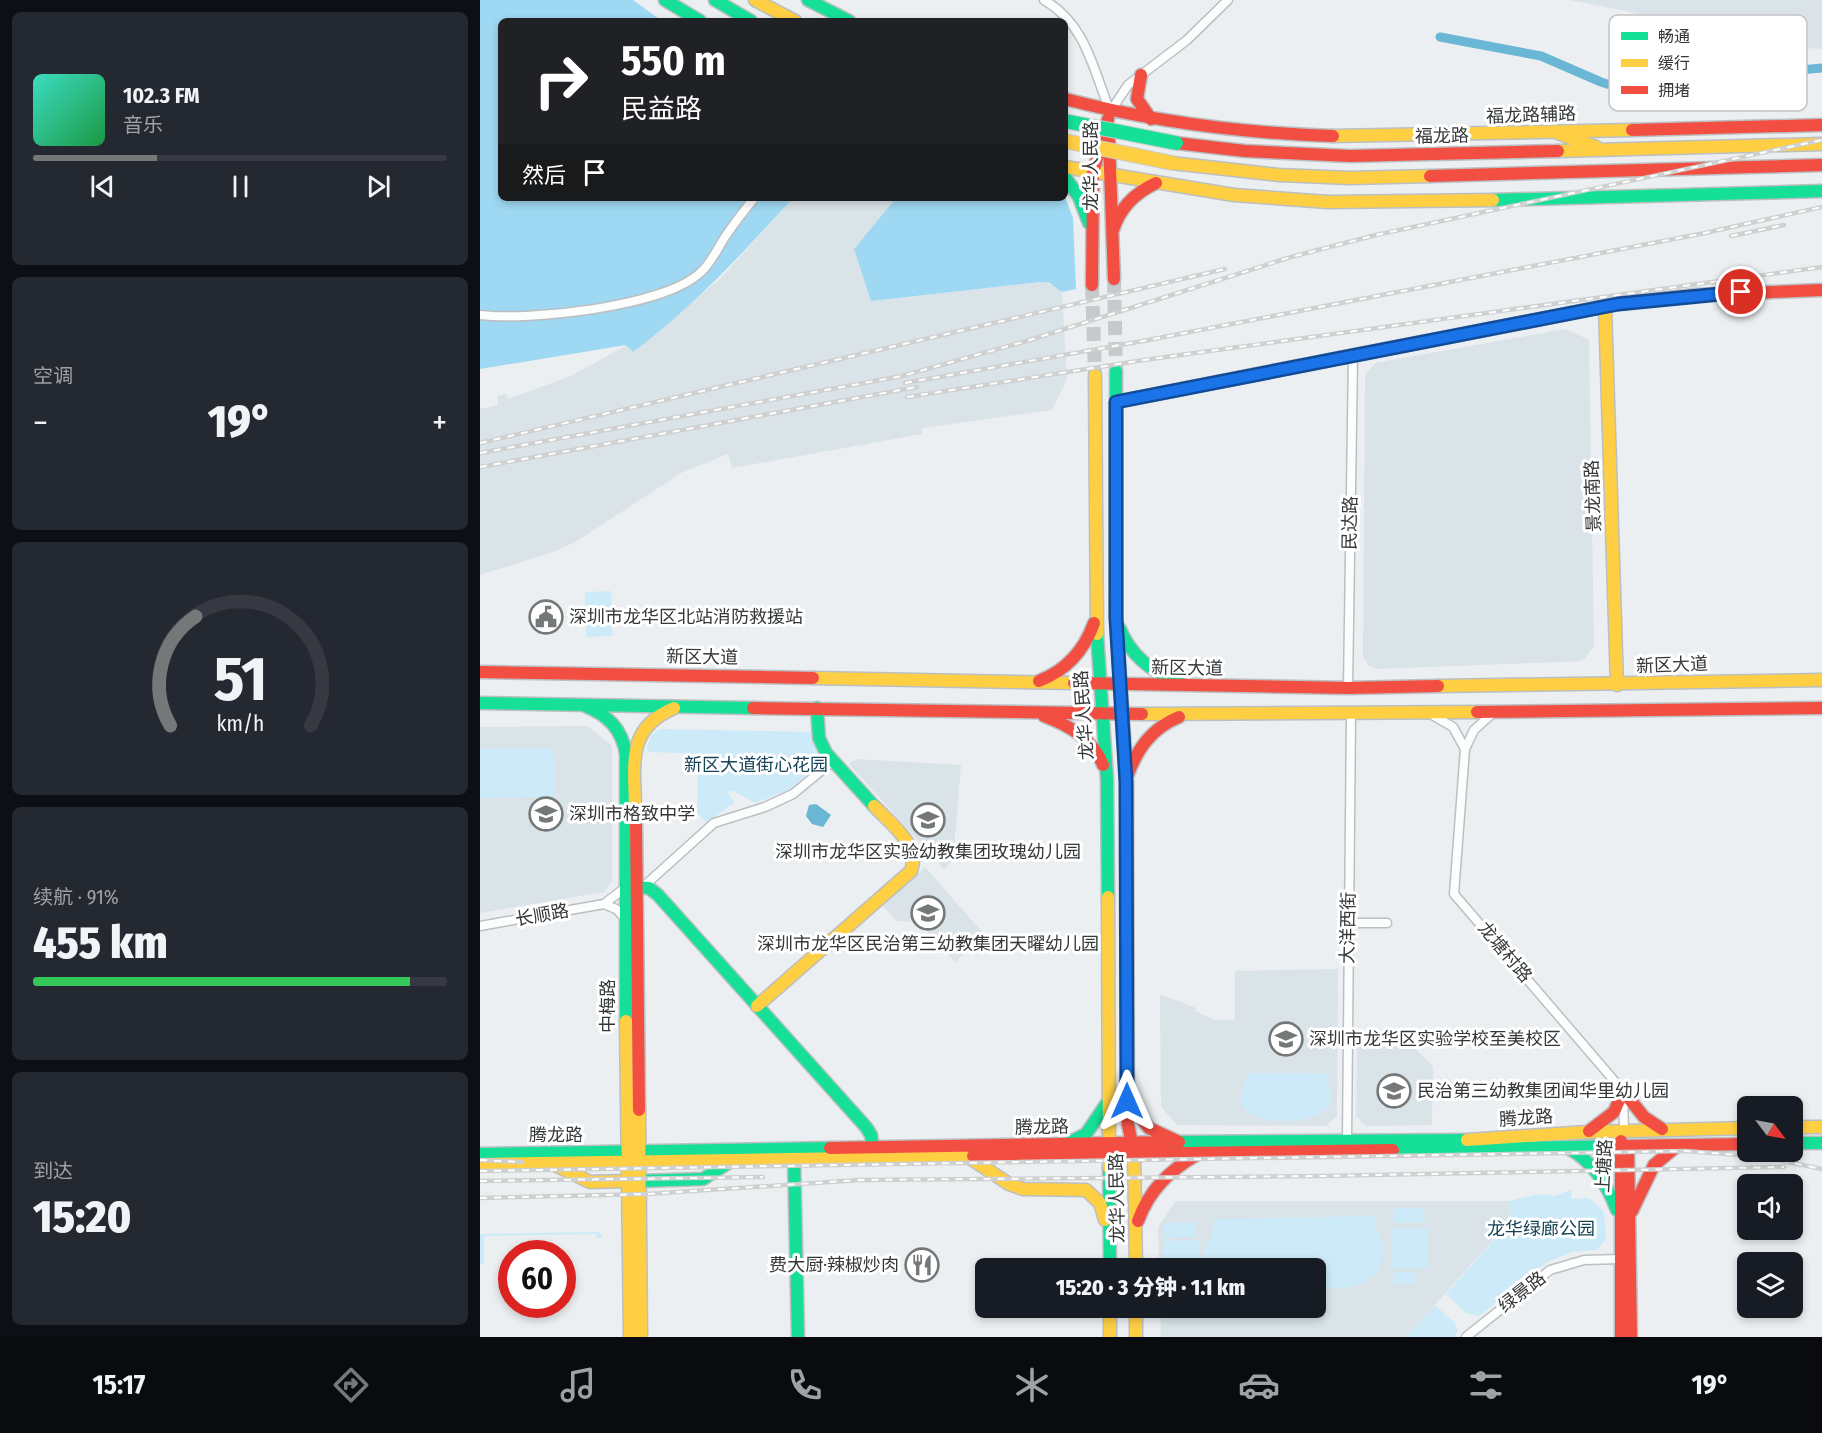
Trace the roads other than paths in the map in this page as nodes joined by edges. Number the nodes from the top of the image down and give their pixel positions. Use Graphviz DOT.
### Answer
graph roads {
  1 [pos="665,0"];
  2 [pos="714,0"];
  3 [pos="755,0"];
  4 [pos="808,0"];
  5 [pos="1044,0"];
  6 [pos="1228,0"];
  7 [pos="695,18"];
  8 [pos="747,18"];
  9 [pos="789,18"];
  10 [pos="843,18"];
  11 [pos="1067,18"];
  12 [pos="1068,19"];
  13 [pos="1140,75"];
  14 [pos="1068,100"];
  15 [pos="1110,112"];
  16 [pos="1151,119"];
  17 [pos="1068,122"];
  18 [pos="1822,124"];
  19 [pos="1555,132"];
  20 [pos="1068,142"];
  21 [pos="1822,144"];
  22 [pos="1604,150"];
  23 [pos="1822,165"];
  24 [pos="1068,167"];
  25 [pos="1092,173"];
  26 [pos="1109,176"];
  27 [pos="1068,182"];
  28 [pos="1156,183"];
  29 [pos="1822,192"];
  30 [pos="752,201"];
  31 [pos="1090,226"];
  32 [pos="1113,232"];
  33 [pos="1114,279"];
  34 [pos="1092,285"];
  35 [pos="1822,290"];
  36 [pos="1605,306"];
  37 [pos="480,315"];
  38 [pos="1353,357"];
  39 [pos="1116,371"];
  40 [pos="1095,375"];
  41 [pos="1116,402"];
  42 [pos="1096,616"];
  43 [pos="1116,618"];
  44 [pos="480,672"];
  45 [pos="1822,680"];
  46 [pos="1029,683"];
  47 [pos="1100,684"];
  48 [pos="1120,685"];
  49 [pos="1617,685"];
  50 [pos="1196,686"];
  51 [pos="1348,688"];
  52 [pos="480,703"];
  53 [pos="576,704"];
  54 [pos="684,705"];
  55 [pos="817,708"];
  56 [pos="1822,708"];
  57 [pos="1030,712"];
  58 [pos="1103,713"];
  59 [pos="1493,713"];
  60 [pos="1123,714"];
  61 [pos="1351,714"];
  62 [pos="1425,714"];
  63 [pos="1187,715"];
  64 [pos="1466,749"];
  65 [pos="833,761"];
  66 [pos="1107,778"];
  67 [pos="1126,782"];
  68 [pos="635,887"];
  69 [pos="604,904"];
  70 [pos="626,918"];
  71 [pos="1348,923"];
  72 [pos="1387,923"];
  73 [pos="480,926"];
  74 [pos="757,1006"];
  75 [pos="1623,1091"];
  76 [pos="1108,1098"];
  77 [pos="1127,1101"];
  78 [pos="1803,1127"];
  79 [pos="1822,1127"];
  80 [pos="1737,1128"];
  81 [pos="1663,1130"];
  82 [pos="1624,1131"];
  83 [pos="1587,1132"];
  84 [pos="1347,1141"];
  85 [pos="1179,1142"];
  86 [pos="1803,1143"];
  87 [pos="1822,1143"];
  88 [pos="1065,1144"];
  89 [pos="1737,1144"];
  90 [pos="1678,1145"];
  91 [pos="1624,1146"];
  92 [pos="1567,1147"];
  93 [pos="873,1148"];
  94 [pos="1109,1149"];
  95 [pos="1134,1149"];
  96 [pos="480,1154"];
  97 [pos="1198,1154"];
  98 [pos="967,1156"];
  99 [pos="729,1157"];
  100 [pos="633,1158"];
  101 [pos="794,1159"];
  102 [pos="552,1163"];
  103 [pos="480,1164"];
  104 [pos="633,1181"];
  105 [pos="797,1199"];
  106 [pos="1624,1221"];
  107 [pos="1136,1235"];
  108 [pos="1110,1240"];
  109 [pos="1110,1258"];
  110 [pos="1136,1258"];
  111 [pos="1620,1259"];
  112 [pos="1110,1318"];
  113 [pos="1136,1318"];
  114 [pos="630,1337"];
  115 [pos="641,1337"];
  116 [pos="798,1337"];
  117 [pos="806,1337"];
  118 [pos="1110,1337"];
  119 [pos="1136,1337"];
  120 [pos="1466,1337"];
  121 [pos="1621,1337"];
  122 [pos="1631,1337"];
  1 -- 7 [label="main road"];
  2 -- 8 [label="main road"];
  3 -- 9 [label="main road"];
  4 -- 10 [label="main road"];
  5 -- 11 [label="street"];
  6 -- 13 [label="street"];
  12 -- 15 [label="street"];
  13 -- 15 [label="street"];
  13 -- 16 [label="main road"];
  14 -- 15 [label="main road, 福龙路辅路"];
  15 -- 16 [label="main road, 福龙路辅路"];
  15 -- 25 [label="main road, 龙华人民路"];
  15 -- 26 [label="main road, 龙华人民路"];
  16 -- 19 [label="main road, 福龙路辅路"];
  17 -- 22 [label="main road, 福龙路, bridge"];
  18 -- 19 [label="main road, 福龙路辅路"];
  19 -- 22 [label="main road"];
  20 -- 23 [label="main road, bridge"];
  21 -- 22 [label="main road, 福龙路"];
  24 -- 25 [label="main road"];
  25 -- 26 [label="main road"];
  25 -- 31 [label="main road, 龙华人民路"];
  26 -- 28 [label="main road"];
  26 -- 32 [label="main road, 龙华人民路"];
  27 -- 31 [label="main road"];
  28 -- 29 [label="main road"];
  28 -- 32 [label="main road"];
  30 -- 37 [label="street"];
  31 -- 34 [label="main road, 龙华人民路"];
  32 -- 33 [label="main road, 龙华人民路"];
  35 -- 36 [label="main road"];
  36 -- 38 [label="main road"];
  36 -- 49 [label="main road, 景龙南路"];
  38 -- 41 [label="main road"];
  38 -- 51 [label="street, 民达路"];
  39 -- 41 [label="main road, 龙华人民路"];
  40 -- 42 [label="main road, 龙华人民路"];
  41 -- 43 [label="main road, 龙华人民路"];
  42 -- 46 [label="main road"];
  42 -- 47 [label="main road, 龙华人民路"];
  43 -- 48 [label="main road, 龙华人民路"];
  43 -- 50 [label="main road"];
  44 -- 46 [label="main road, 新区大道"];
  45 -- 49 [label="main road, 新区大道"];
  46 -- 47 [label="main road, 新区大道"];
  47 -- 48 [label="main road, 新区大道"];
  47 -- 58 [label="main road, 龙华人民路"];
  48 -- 50 [label="main road, 新区大道"];
  48 -- 60 [label="main road, 龙华人民路"];
  49 -- 51 [label="main road, 新区大道"];
  50 -- 51 [label="main road, 新区大道"];
  52 -- 53 [label="main road"];
  53 -- 54 [label="main road"];
  53 -- 68 [label="main road, 中梅路"];
  54 -- 55 [label="main road"];
  54 -- 68 [label="main road, 中梅路"];
  55 -- 57 [label="main road"];
  55 -- 65 [label="main road"];
  56 -- 59 [label="main road"];
  57 -- 58 [label="main road"];
  57 -- 66 [label="main road"];
  58 -- 60 [label="main road"];
  58 -- 66 [label="main road, 龙华人民路"];
  59 -- 62 [label="main road"];
  59 -- 64 [label="street, 龙塘村路"];
  60 -- 63 [label="main road"];
  60 -- 67 [label="main road, 龙华人民路"];
  61 -- 62 [label="main road"];
  61 -- 63 [label="main road"];
  61 -- 71 [label="street, 大洋西街"];
  62 -- 64 [label="street"];
  63 -- 67 [label="main road"];
  64 -- 75 [label="street, 龙塘村路"];
  65 -- 68 [label="street"];
  65 -- 74 [label="main road"];
  66 -- 76 [label="main road, 龙华人民路"];
  67 -- 77 [label="main road, 龙华人民路"];
  68 -- 69 [label="street"];
  68 -- 70 [label="main road, 中梅路"];
  68 -- 74 [label="main road"];
  68 -- 100 [label="main road, 中梅路"];
  69 -- 70 [label="street"];
  69 -- 73 [label="street, 长顺路"];
  70 -- 100 [label="main road, 中梅路"];
  71 -- 72 [label="street"];
  71 -- 84 [label="street, 大洋西街"];
  74 -- 93 [label="main road"];
  75 -- 81 [label="main road"];
  75 -- 82 [label="street"];
  75 -- 83 [label="main road"];
  76 -- 88 [label="main road"];
  76 -- 94 [label="main road, 龙华人民路"];
  77 -- 85 [label="main road"];
  77 -- 95 [label="main road, 龙华人民路"];
  78 -- 79 [label="main road"];
  80 -- 81 [label="main road, 腾龙路"];
  81 -- 82 [label="main road, 腾龙路"];
  82 -- 83 [label="main road, 腾龙路"];
  82 -- 91 [label="main road, 上塘路"];
  83 -- 84 [label="main road, 腾龙路"];
  84 -- 85 [label="main road, 腾龙路"];
  85 -- 95 [label="main road, 腾龙路"];
  86 -- 87 [label="main road"];
  88 -- 93 [label="main road, 腾龙路"];
  88 -- 94 [label="main road, 腾龙路"];
  89 -- 90 [label="main road, 腾龙路"];
  90 -- 91 [label="main road, 腾龙路"];
  90 -- 106 [label="main road"];
  91 -- 92 [label="main road, 腾龙路"];
  91 -- 106 [label="main road, 上塘路"];
  92 -- 97 [label="main road, 腾龙路"];
  92 -- 106 [label="main road"];
  93 -- 99 [label="main road, 腾龙路"];
  94 -- 95 [label="main road, 腾龙路"];
  94 -- 98 [label="main road, 腾龙路"];
  94 -- 108 [label="main road, 龙华人民路"];
  95 -- 97 [label="main road, 腾龙路"];
  95 -- 107 [label="main road, 龙华人民路"];
  96 -- 100 [label="main road, 腾龙路"];
  97 -- 107 [label="main road"];
  98 -- 101 [label="main road, 腾龙路"];
  98 -- 108 [label="main road"];
  99 -- 100 [label="main road, 腾龙路"];
  99 -- 101 [label="main road, 腾龙路"];
  99 -- 104 [label="main road"];
  100 -- 102 [label="main road, 腾龙路"];
  100 -- 104 [label="main road, 中梅路"];
  101 -- 105 [label="main road"];
  102 -- 103 [label="main road, 腾龙路"];
  102 -- 104 [label="main road"];
  104 -- 114 [label="main road, 中梅路"];
  104 -- 115 [label="main road, 中梅路"];
  105 -- 116 [label="main road"];
  105 -- 117 [label="main road"];
  106 -- 111 [label="main road, 上塘路"];
  106 -- 122 [label="main road, 上塘路"];
  107 -- 110 [label="main road, 龙华人民路"];
  108 -- 109 [label="main road, 龙华人民路"];
  111 -- 120 [label="street, 绿景路"];
  111 -- 121 [label="main road, 上塘路"];
  112 -- 118 [label="main road"];
  113 -- 119 [label="main road"];
}
